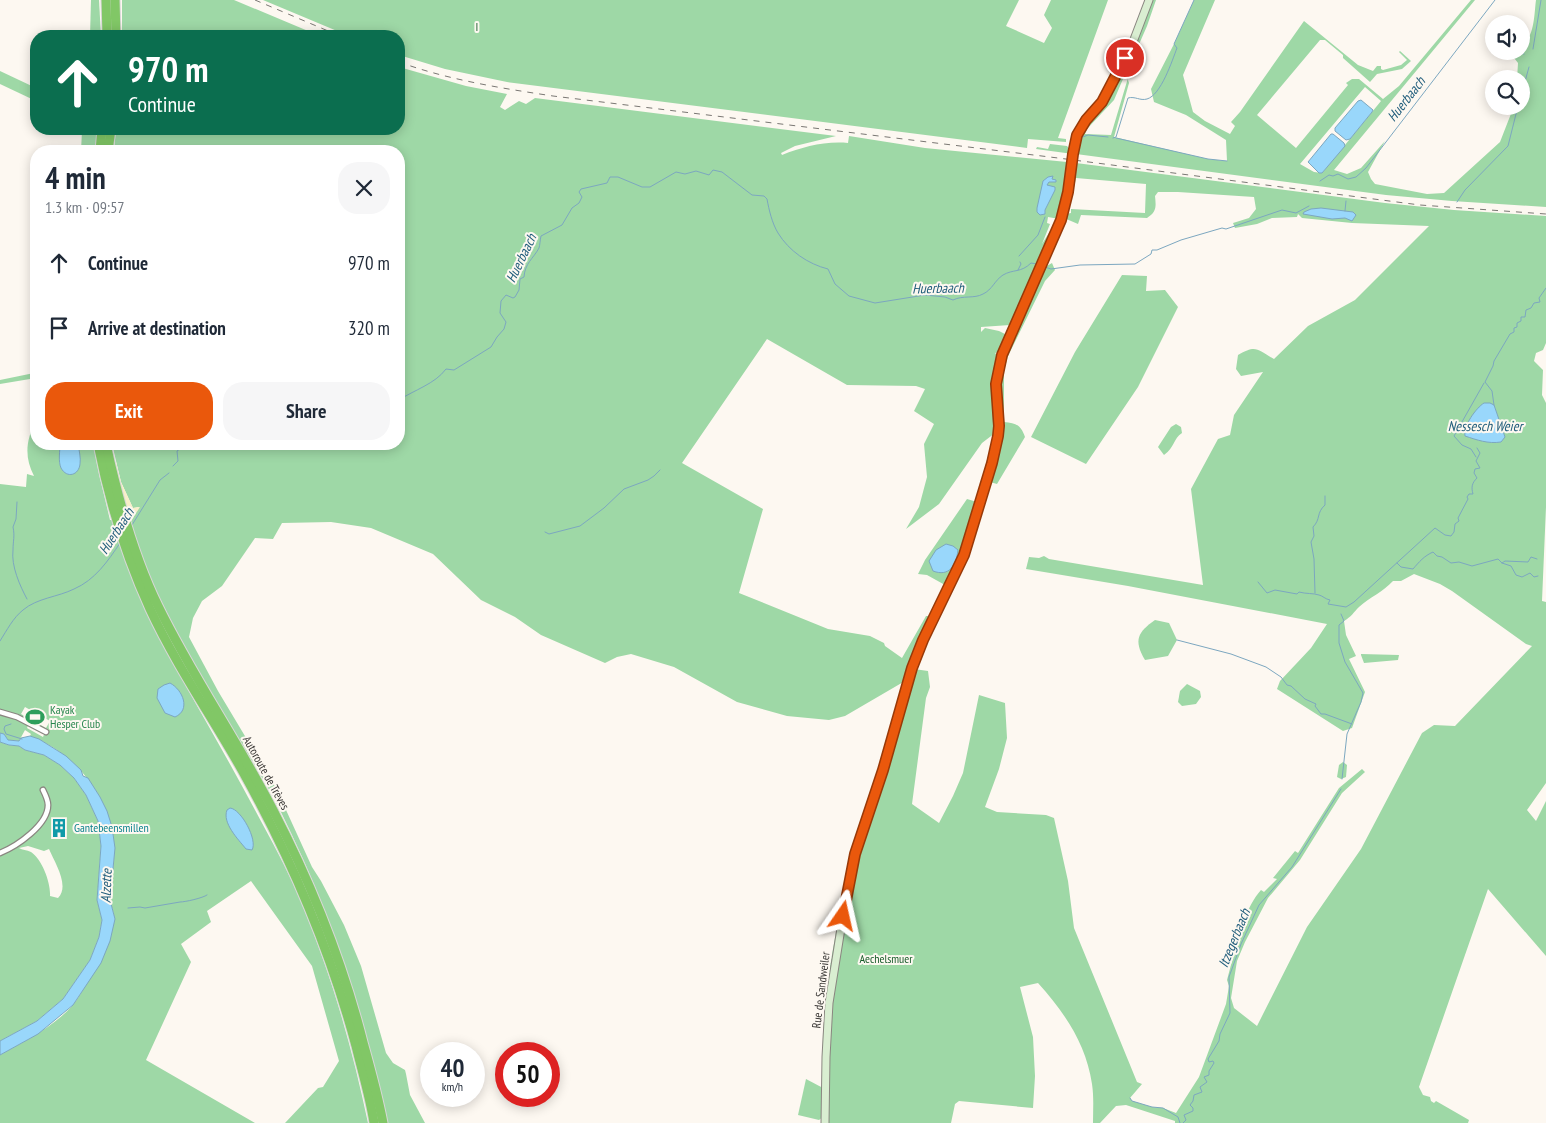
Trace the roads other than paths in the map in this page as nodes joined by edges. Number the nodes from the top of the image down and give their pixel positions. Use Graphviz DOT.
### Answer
graph roads {
  1 [pos="106,0"];
  2 [pos="115,0"];
  3 [pos="1149,0"];
  4 [pos="107,30"];
  5 [pos="116,30"];
  6 [pos="100,450"];
  7 [pos="107,450"];
  8 [pos="154,607"];
  9 [pos="0,712"];
  10 [pos="46,732"];
  11 [pos="43,790"];
  12 [pos="0,853"];
  13 [pos="374,1123"];
  14 [pos="382,1123"];
  15 [pos="825,1123"];
  1 -- 4 [label="highway"];
  2 -- 5 [label="highway"];
  3 -- 15 [label="main road, Rue de Sandweiler"];
  6 -- 8 [label="highway, Autoroute de Trèves"];
  7 -- 8 [label="highway, Autoroute de Trèves"];
  8 -- 13 [label="highway, Autoroute de Trèves"];
  8 -- 14 [label="highway, Autoroute de Trèves"];
  9 -- 10 [label="street"];
  11 -- 12 [label="street"];
}
